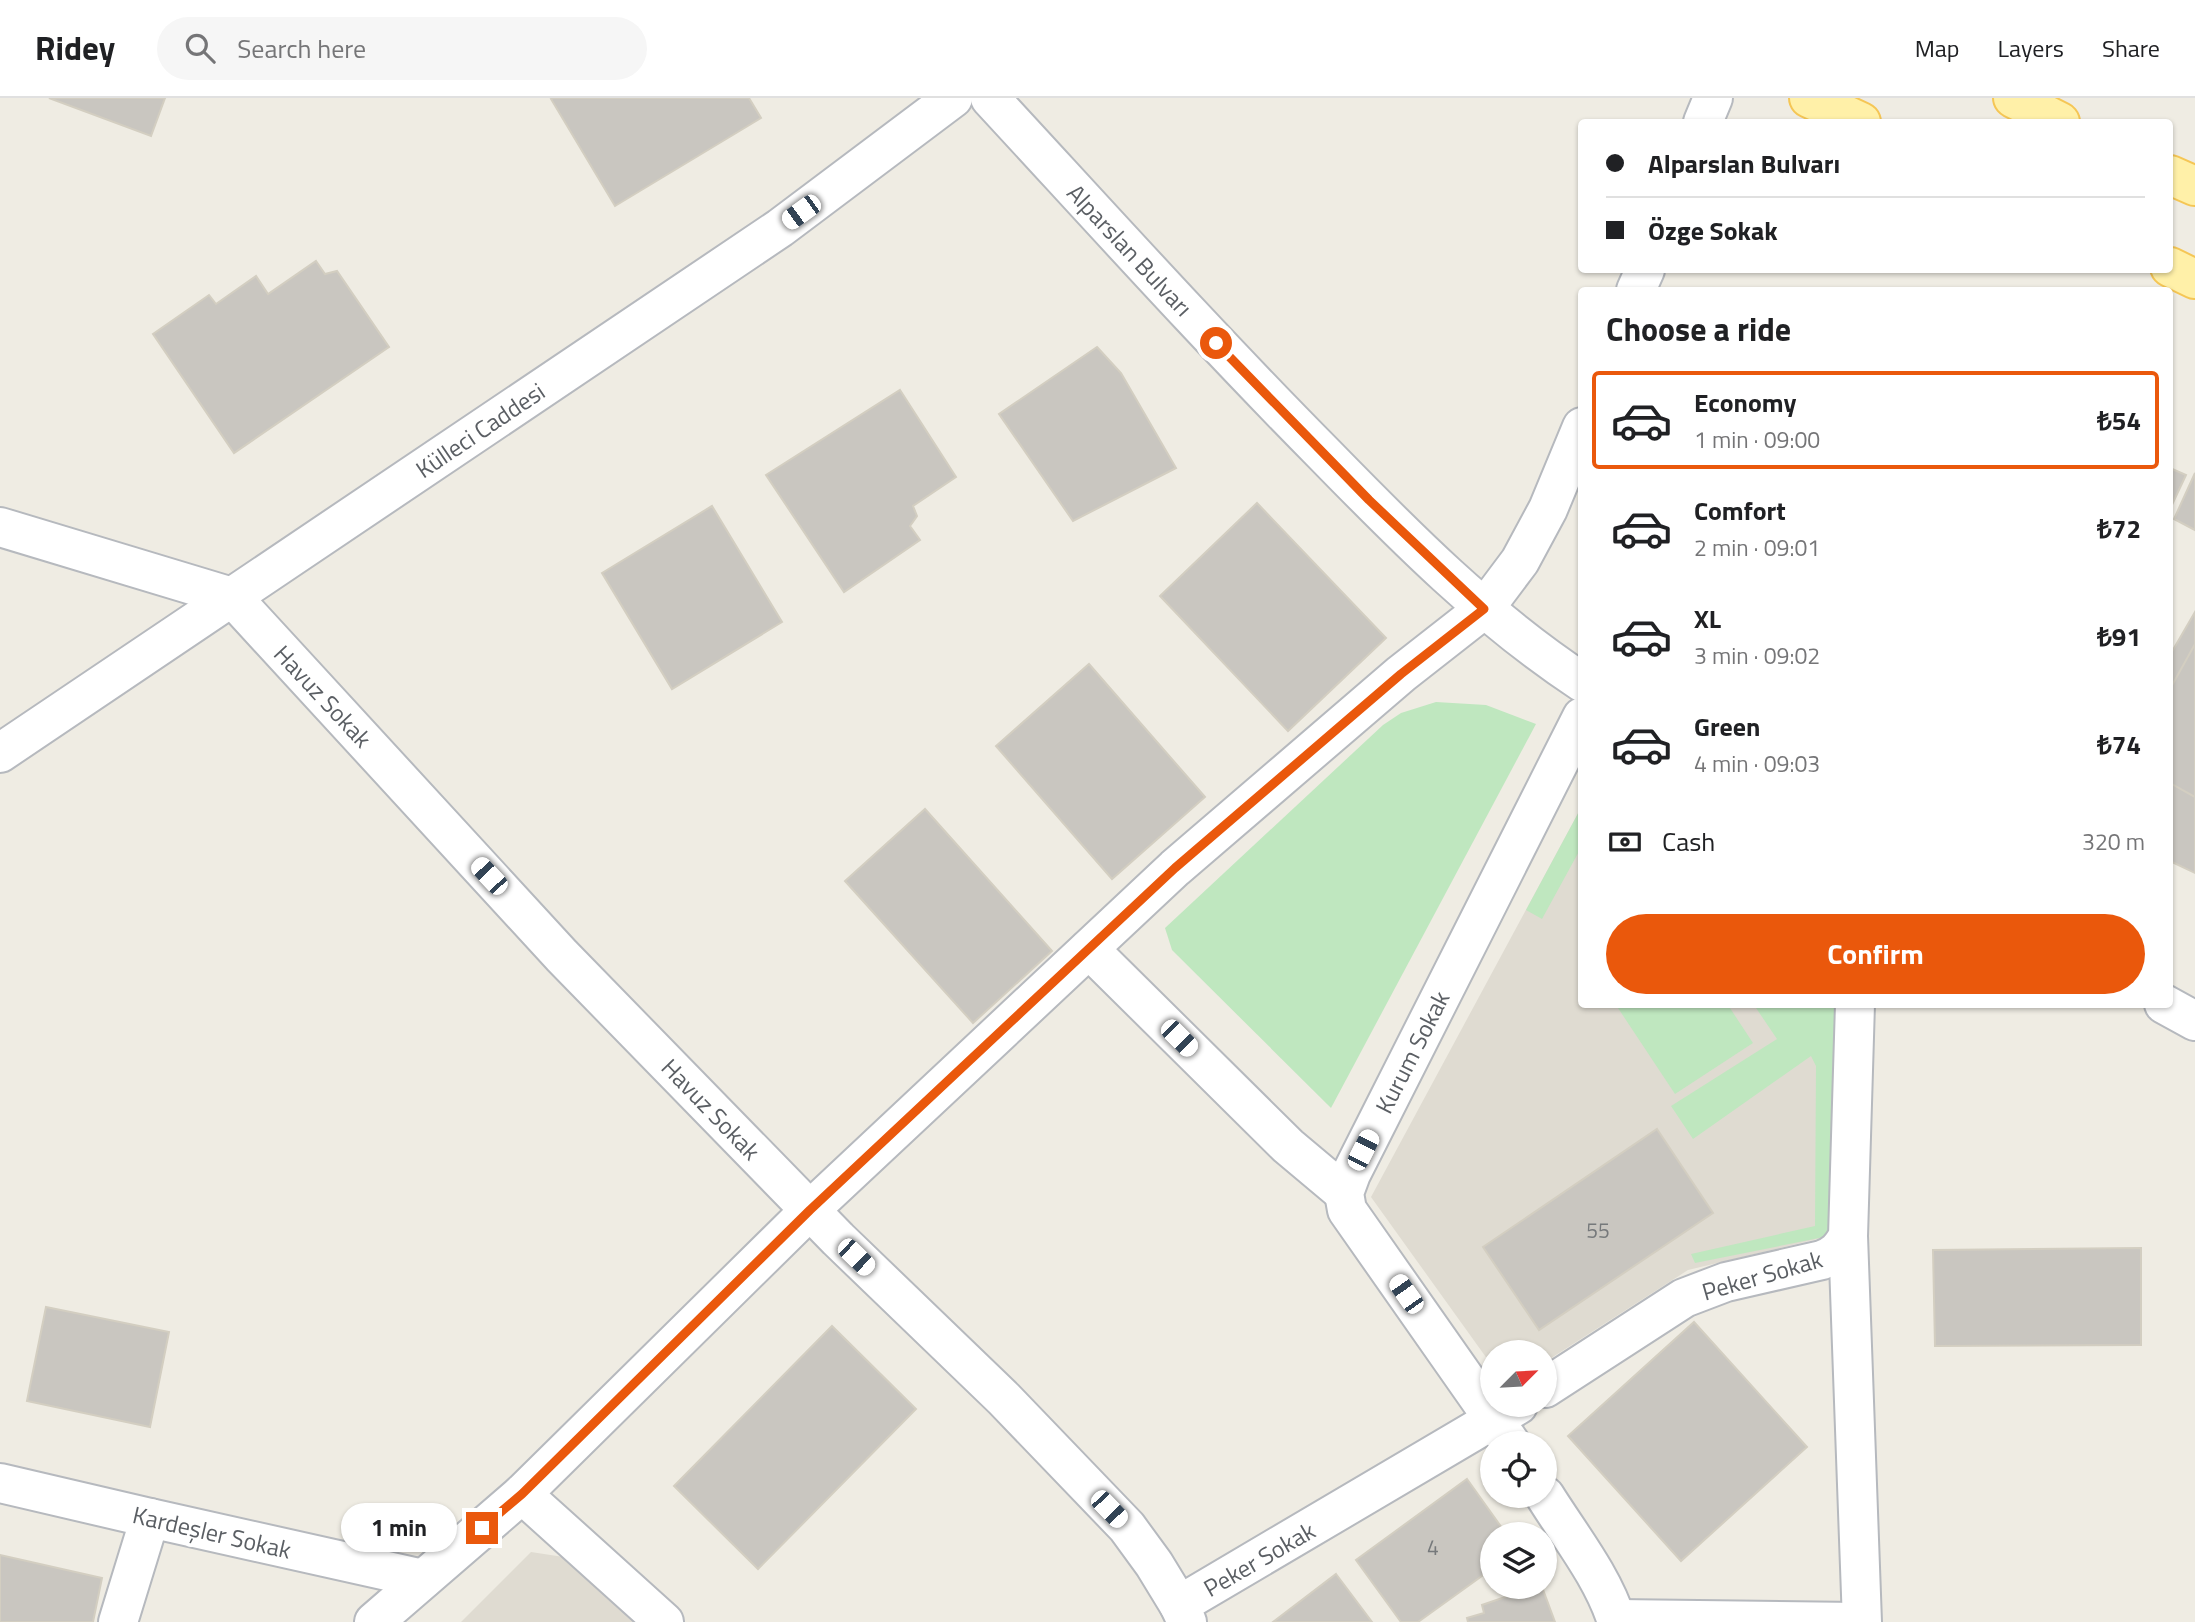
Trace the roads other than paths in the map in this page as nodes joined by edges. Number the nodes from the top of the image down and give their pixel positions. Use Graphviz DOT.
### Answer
graph roads {
  1 [pos="953,98"];
  2 [pos="990,98"];
  3 [pos="1713,98"];
  4 [pos="1809,98"];
  5 [pos="2013,98"];
  6 [pos="1704,119"];
  7 [pos="1854,119"];
  8 [pos="2054,119"];
  9 [pos="2173,176"];
  10 [pos="2195,186"];
  11 [pos="2173,268"];
  12 [pos="2195,279"];
  13 [pos="1578,437"];
  14 [pos="0,527"];
  15 [pos="232,597"];
  16 [pos="1484,609"];
  17 [pos="1578,679"];
  18 [pos="1578,725"];
  19 [pos="0,753"];
  20 [pos="1089,949"];
  21 [pos="1856,1008"];
  22 [pos="2171,1008"];
  23 [pos="2195,1021"];
  24 [pos="1344,1193"];
  25 [pos="810,1210"];
  26 [pos="1848,1236"];
  27 [pos="1558,1380"];
  28 [pos="1508,1423"];
  29 [pos="0,1483"];
  30 [pos="522,1494"];
  31 [pos="1553,1508"];
  32 [pos="150,1518"];
  33 [pos="424,1579"];
  34 [pos="1183,1613"];
  35 [pos="1617,1621"];
  36 [pos="118,1622"];
  37 [pos="374,1622"];
  38 [pos="664,1622"];
  39 [pos="1860,1622"];
  1 -- 15 [label="street, Külleci Caddesi"];
  2 -- 16 [label="street, Alparslan Bulvarı"];
  3 -- 6 [label="street"];
  4 -- 7 [label="main road"];
  5 -- 8 [label="main road"];
  9 -- 10 [label="main road"];
  11 -- 12 [label="main road"];
  13 -- 16 [label="street"];
  14 -- 15 [label="street"];
  15 -- 19 [label="street, Külleci Caddesi"];
  15 -- 25 [label="street, Havuz Sokak"];
  16 -- 17 [label="street, Alparslan Bulvarı"];
  16 -- 20 [label="street"];
  18 -- 24 [label="street, Kurum Sokak"];
  20 -- 24 [label="street"];
  20 -- 25 [label="street"];
  21 -- 26 [label="street, Peker Sokak"];
  22 -- 23 [label="street"];
  24 -- 28 [label="street"];
  25 -- 30 [label="street"];
  25 -- 34 [label="street, Havuz Sokak"];
  26 -- 27 [label="street, Peker Sokak"];
  26 -- 39 [label="street"];
  28 -- 34 [label="street, Peker Sokak"];
  29 -- 32 [label="street, Kardeşler Sokak"];
  30 -- 33 [label="street"];
  30 -- 38 [label="street"];
  31 -- 35 [label="street"];
  32 -- 33 [label="street, Kardeşler Sokak"];
  32 -- 36 [label="street"];
  33 -- 37 [label="street"];
  35 -- 39 [label="street"];
}
